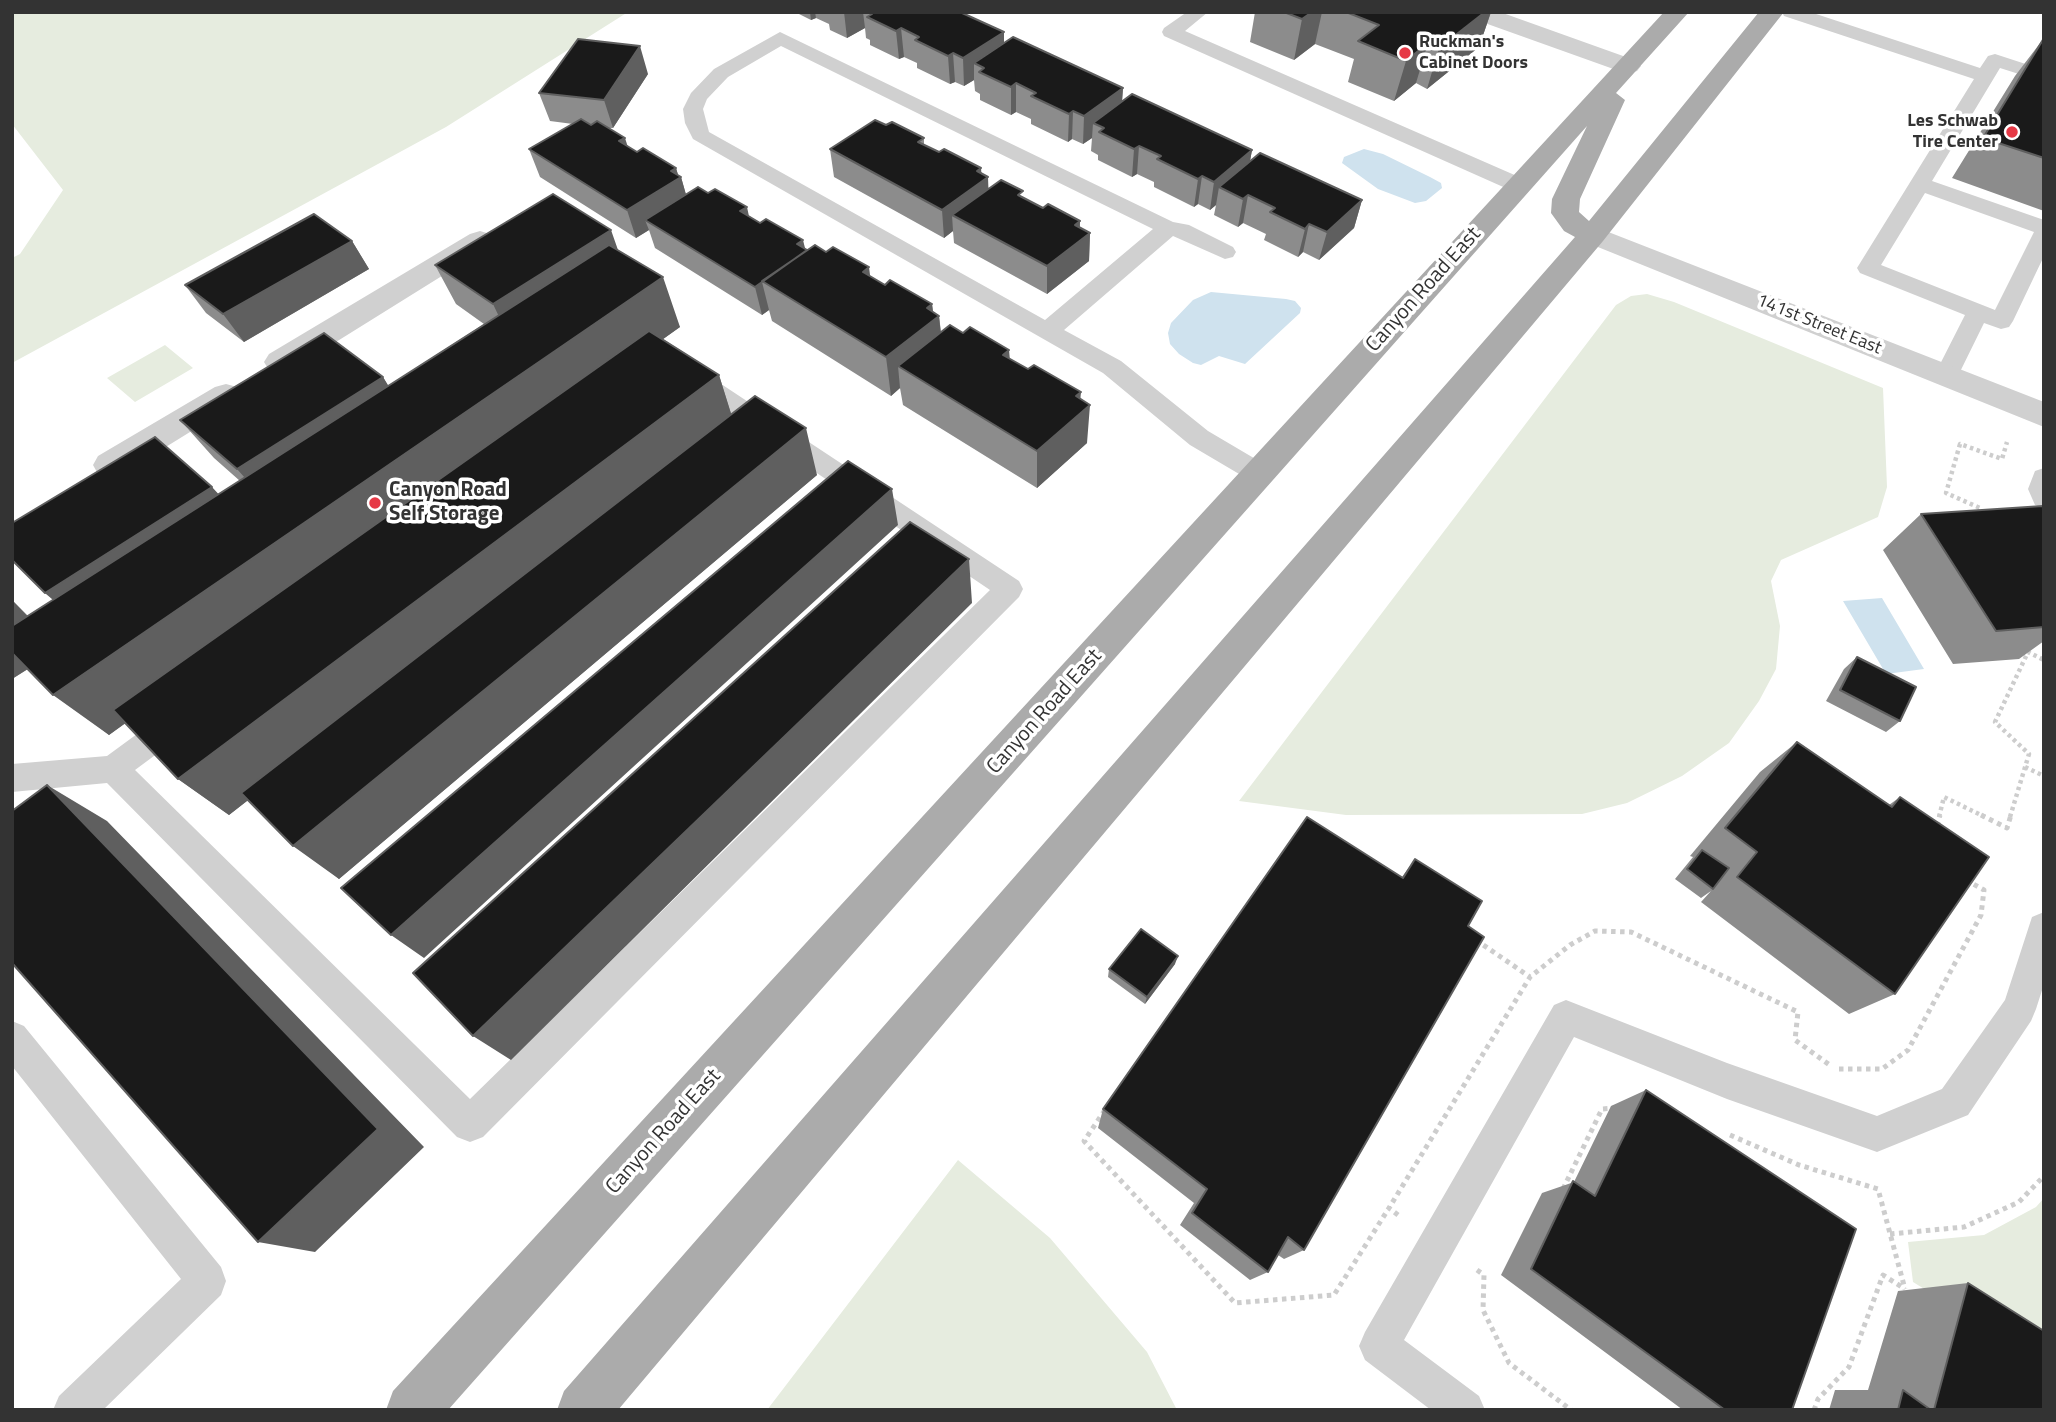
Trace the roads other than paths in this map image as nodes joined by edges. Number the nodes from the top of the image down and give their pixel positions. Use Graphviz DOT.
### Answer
graph roads {
  1 [pos="1199,12"];
  2 [pos="1476,12"];
  3 [pos="1677,12"];
  4 [pos="1772,12"];
  5 [pos="1791,12"];
  6 [pos="1628,66"];
  7 [pos="1985,76"];
  8 [pos="2044,76"];
  9 [pos="1921,184"];
  10 [pos="1518,185"];
  11 [pos="500,227"];
  12 [pos="1168,228"];
  13 [pos="2044,231"];
  14 [pos="1593,235"];
  15 [pos="1224,252"];
  16 [pos="1978,312"];
  17 [pos="1047,331"];
  18 [pos="666,360"];
  19 [pos="1946,376"];
  20 [pos="2044,415"];
  21 [pos="1260,474"];
  22 [pos="2044,478"];
  23 [pos="84,481"];
  24 [pos="2044,498"];
  25 [pos="201,704"];
  26 [pos="113,769"];
  27 [pos="12,778"];
  28 [pos="2044,928"];
  29 [pos="12,1038"];
  30 [pos="73,1410"];
  31 [pos="412,1410"];
  32 [pos="583,1410"];
  33 [pos="1465,1410"];
  1 -- 10 [label="lane"];
  2 -- 6 [label="street"];
  3 -- 6 [label="main road, Canyon Road East"];
  4 -- 14 [label="main road"];
  5 -- 7 [label="lane"];
  6 -- 10 [label="main road, Canyon Road East"];
  6 -- 14 [label="main road"];
  7 -- 8 [label="lane"];
  7 -- 9 [label="lane"];
  9 -- 13 [label="lane"];
  9 -- 16 [label="lane"];
  10 -- 21 [label="main road, Canyon Road East"];
  11 -- 23 [label="street"];
  12 -- 15 [label="lane"];
  12 -- 17 [label="lane"];
  12 -- 17 [label="lane"];
  13 -- 16 [label="lane"];
  14 -- 19 [label="street, 141st Street East"];
  14 -- 32 [label="main road"];
  16 -- 19 [label="lane"];
  17 -- 21 [label="lane"];
  18 -- 26 [label="lane"];
  19 -- 20 [label="street, 141st Street East"];
  21 -- 31 [label="main road, Canyon Road East"];
  22 -- 24 [label="lane"];
  25 -- 26 [label="lane"];
  26 -- 27 [label="lane"];
  28 -- 33 [label="lane"];
  29 -- 30 [label="lane"];
}
